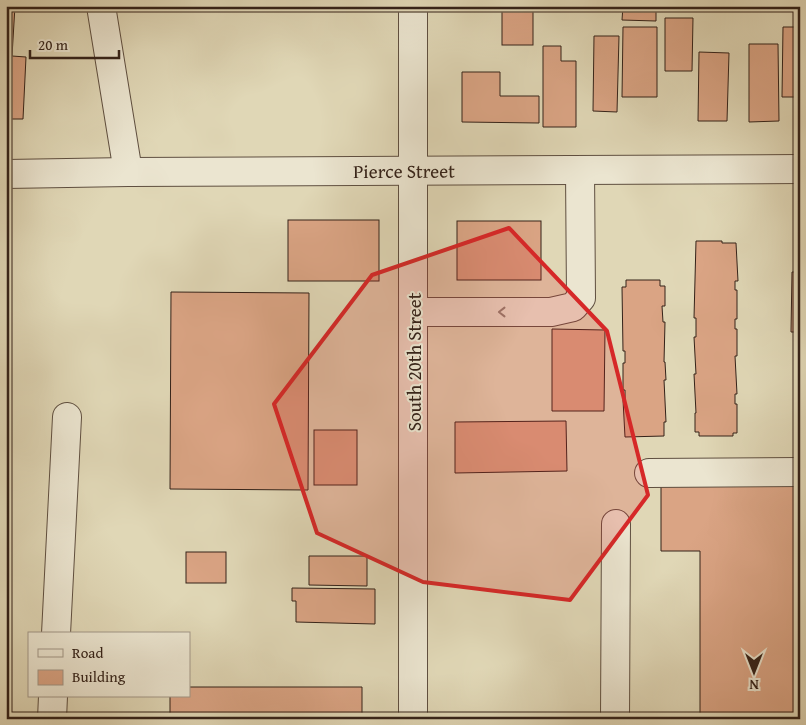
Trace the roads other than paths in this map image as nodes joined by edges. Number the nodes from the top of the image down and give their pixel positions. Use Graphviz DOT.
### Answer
graph roads {
  1 [pos="101,6"];
  2 [pos="413,6"];
  3 [pos="800,169"];
  4 [pos="413,170"];
  5 [pos="580,170"];
  6 [pos="128,172"];
  7 [pos="6,174"];
  8 [pos="413,312"];
  9 [pos="67,417"];
  10 [pos="800,472"];
  11 [pos="649,473"];
  12 [pos="616,524"];
  13 [pos="56,632"];
  14 [pos="53,698"];
  15 [pos="52,719"];
  16 [pos="414,719"];
  17 [pos="615,719"];
  1 -- 6 [label="street"];
  2 -- 4 [label="street, South 20th Street"];
  3 -- 5 [label="street, Pierce Street"];
  4 -- 5 [label="street, Pierce Street"];
  4 -- 6 [label="street, Pierce Street"];
  4 -- 8 [label="street, South 20th Street"];
  5 -- 8 [label="street, one-way"];
  6 -- 7 [label="street, Pierce Street"];
  8 -- 16 [label="street, South 20th Street"];
  9 -- 13 [label="street"];
  10 -- 11 [label="street"];
  12 -- 17 [label="street"];
  14 -- 15 [label="street"];
}
